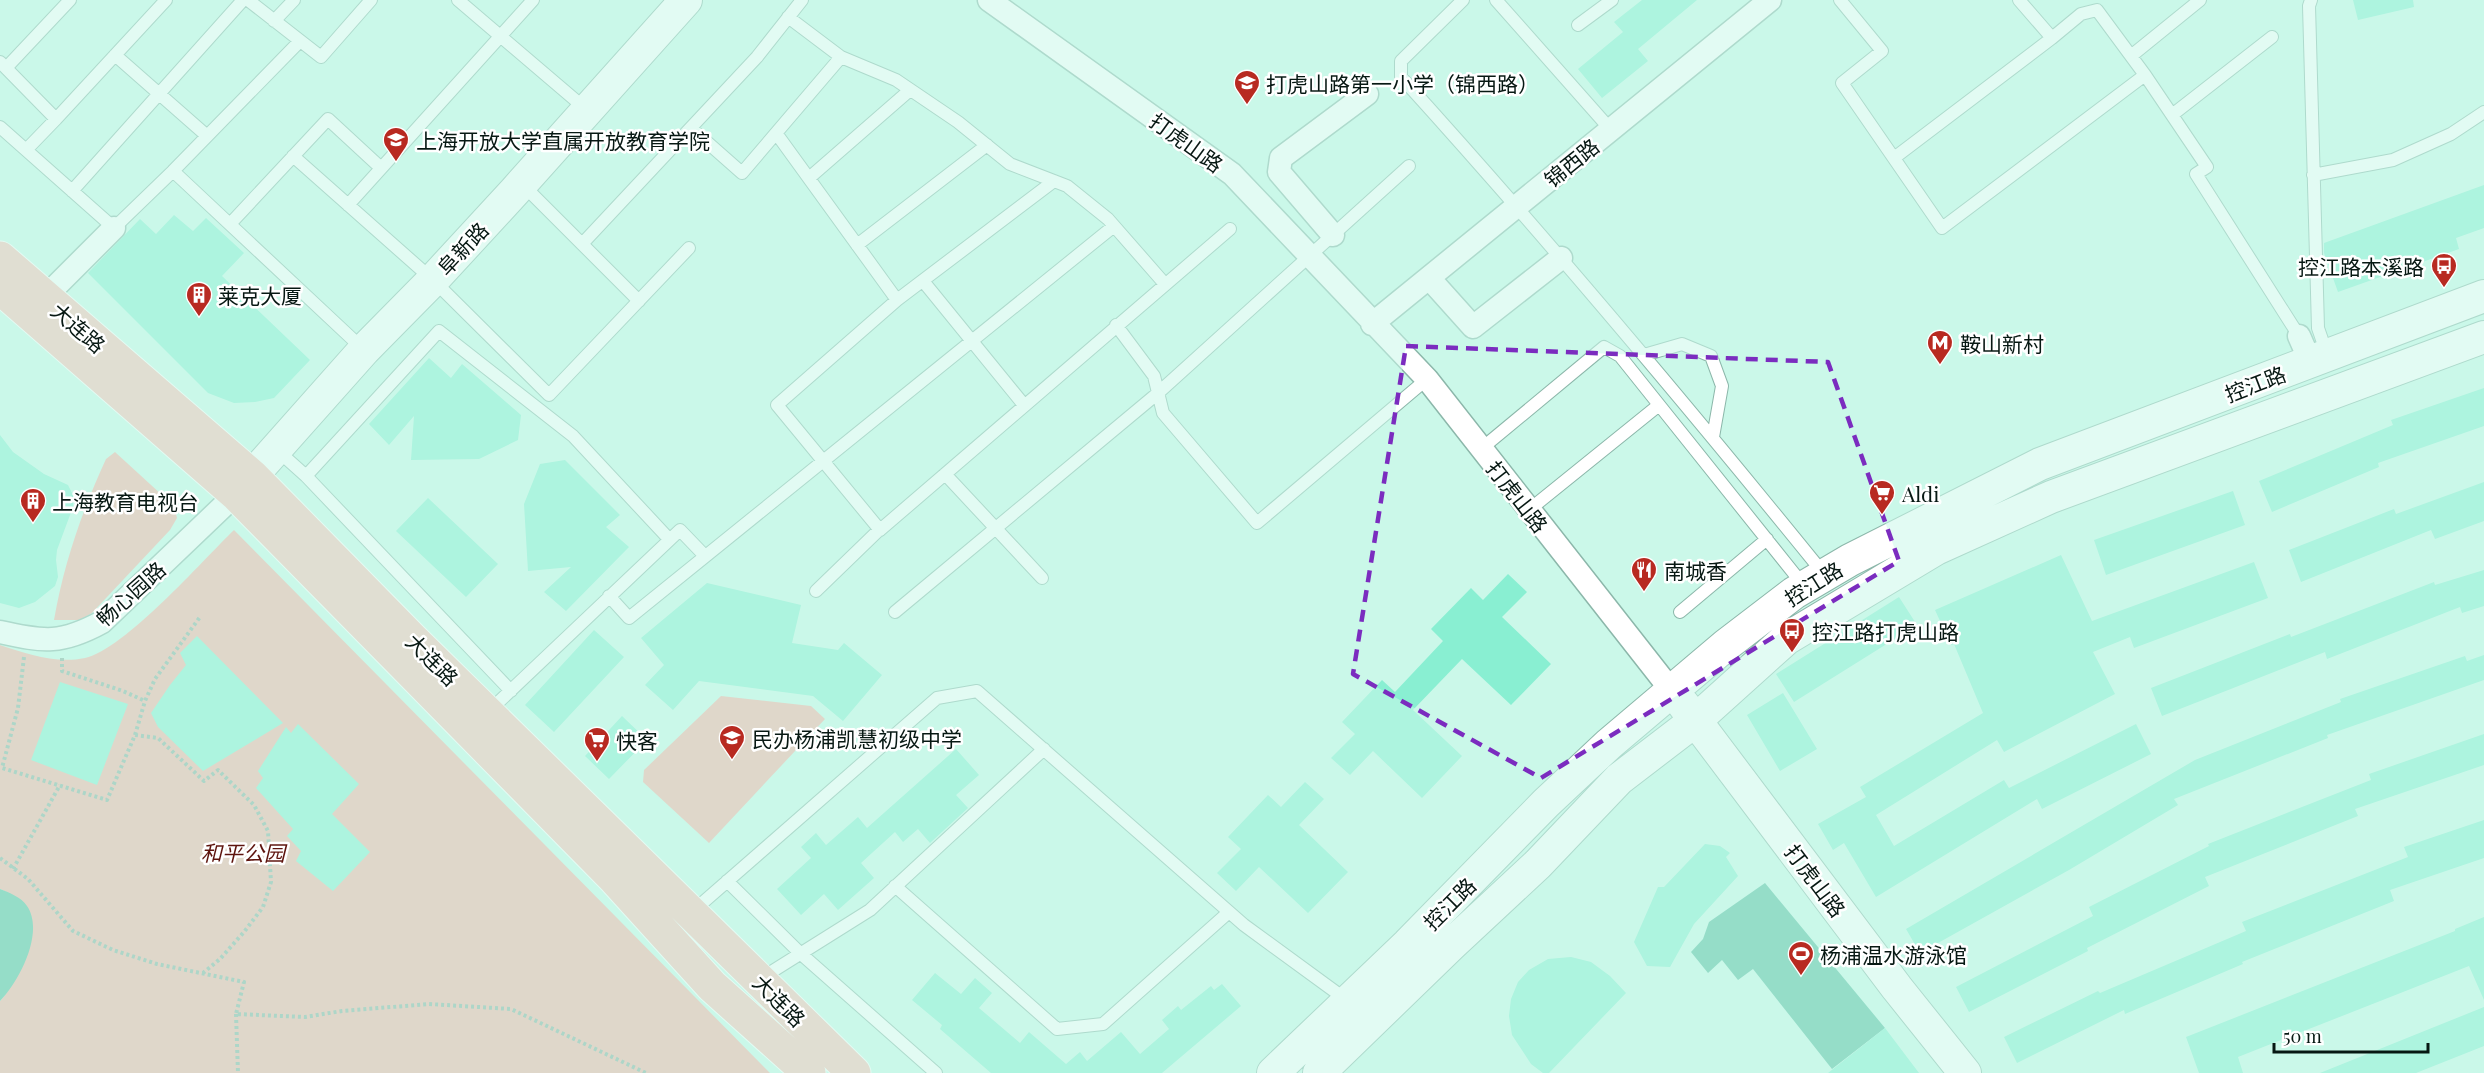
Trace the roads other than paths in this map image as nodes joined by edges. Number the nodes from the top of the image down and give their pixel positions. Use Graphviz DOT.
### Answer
graph roads {
  1 [pos="70,0"];
  2 [pos="166,0"];
  3 [pos="243,0"];
  4 [pos="248,0"];
  5 [pos="294,0"];
  6 [pos="371,0"];
  7 [pos="458,0"];
  8 [pos="533,0"];
  9 [pos="686,0"];
  10 [pos="802,0"];
  11 [pos="989,0"];
  12 [pos="1463,0"];
  13 [pos="1496,0"];
  14 [pos="1612,0"];
  15 [pos="1840,0"];
  16 [pos="2019,0"];
  17 [pos="2200,0"];
  18 [pos="2311,0"];
  19 [pos="1766,1"];
  20 [pos="788,17"];
  21 [pos="274,21"];
  22 [pos="1578,25"];
  23 [pos="499,37"];
  24 [pos="2272,37"];
  25 [pos="2052,38"];
  26 [pos="299,42"];
  27 [pos="115,55"];
  28 [pos="2131,56"];
  29 [pos="841,57"];
  30 [pos="3,65"];
  31 [pos="2145,75"];
  32 [pos="910,90"];
  33 [pos="159,94"];
  34 [pos="1367,94"];
  35 [pos="587,110"];
  36 [pos="2484,112"];
  37 [pos="2172,115"];
  38 [pos="56,119"];
  39 [pos="0,127"];
  40 [pos="691,128"];
  41 [pos="1611,130"];
  42 [pos="776,133"];
  43 [pos="206,135"];
  44 [pos="987,145"];
  45 [pos="26,150"];
  46 [pos="293,156"];
  47 [pos="1894,158"];
  48 [pos="1409,166"];
  49 [pos="381,168"];
  50 [pos="173,171"];
  51 [pos="2313,175"];
  52 [pos="809,178"];
  53 [pos="1054,181"];
  54 [pos="521,183"];
  55 [pos="72,191"];
  56 [pos="348,205"];
  57 [pos="1518,206"];
  58 [pos="230,224"];
  59 [pos="1114,226"];
  60 [pos="114,228"];
  61 [pos="1230,229"];
  62 [pos="1334,235"];
  63 [pos="582,244"];
  64 [pos="857,245"];
  65 [pos="690,248"];
  66 [pos="1309,257"];
  67 [pos="0,258"];
  68 [pos="1562,258"];
  69 [pos="1429,278"];
  70 [pos="433,280"];
  71 [pos="923,281"];
  72 [pos="1164,283"];
  73 [pos="0,288"];
  74 [pos="2484,296"];
  75 [pos="45,297"];
  76 [pos="897,300"];
  77 [pos="639,301"];
  78 [pos="1372,324"];
  79 [pos="1116,325"];
  80 [pos="2484,337"];
  81 [pos="971,340"];
  82 [pos="364,350"];
  83 [pos="2312,351"];
  84 [pos="1644,355"];
  85 [pos="1427,379"];
  86 [pos="1158,393"];
  87 [pos="1024,405"];
  88 [pos="1659,405"];
  89 [pos="1713,437"];
  90 [pos="1481,449"];
  91 [pos="277,450"];
  92 [pos="822,460"];
  93 [pos="945,474"];
  94 [pos="306,476"];
  95 [pos="244,485"];
  96 [pos="1529,510"];
  97 [pos="995,528"];
  98 [pos="879,530"];
  99 [pos="669,539"];
  100 [pos="1767,539"];
  101 [pos="705,556"];
  102 [pos="1041,578"];
  103 [pos="1815,581"];
  104 [pos="816,591"];
  105 [pos="609,596"];
  106 [pos="895,612"];
  107 [pos="1680,612"];
  108 [pos="0,632"];
  109 [pos="1671,690"];
  110 [pos="500,702"];
  111 [pos="1696,720"];
  112 [pos="1044,749"];
  113 [pos="727,881"];
  114 [pos="895,886"];
  115 [pos="691,912"];
  116 [pos="1229,912"];
  117 [pos="800,953"];
  118 [pos="759,979"];
  119 [pos="1348,1001"];
  120 [pos="809,1073"];
  121 [pos="854,1073"];
  122 [pos="936,1073"];
  123 [pos="1273,1073"];
  124 [pos="1319,1073"];
  125 [pos="1965,1073"];
  1 -- 30 [label="lane"];
  2 -- 27 [label="lane"];
  3 -- 33 [label="lane"];
  4 -- 21 [label="lane"];
  5 -- 21 [label="lane"];
  6 -- 26 [label="lane"];
  7 -- 23 [label="lane"];
  8 -- 23 [label="lane"];
  9 -- 35 [label="main road, 阜新路"];
  10 -- 20 [label="lane"];
  11 -- 66 [label="street, 打虎山路"];
  12 -- 57 [label="lane"];
  13 -- 41 [label="lane"];
  14 -- 22 [label="lane"];
  15 -- 47 [label="lane"];
  16 -- 25 [label="lane"];
  17 -- 28 [label="lane"];
  18 -- 51 [label="lane"];
  19 -- 41 [label="street, 锦西路"];
  20 -- 29 [label="lane"];
  20 -- 40 [label="lane"];
  21 -- 26 [label="lane"];
  23 -- 35 [label="lane"];
  23 -- 49 [label="lane"];
  24 -- 37 [label="lane"];
  25 -- 28 [label="lane"];
  25 -- 47 [label="lane"];
  26 -- 43 [label="lane"];
  27 -- 33 [label="lane"];
  27 -- 38 [label="lane"];
  28 -- 31 [label="lane"];
  29 -- 32 [label="lane"];
  29 -- 42 [label="lane"];
  30 -- 38 [label="lane"];
  31 -- 37 [label="lane"];
  31 -- 47 [label="lane"];
  32 -- 44 [label="lane"];
  32 -- 52 [label="lane"];
  33 -- 43 [label="lane"];
  33 -- 55 [label="lane"];
  34 -- 62 [label="street"];
  35 -- 54 [label="main road, 阜新路"];
  36 -- 51 [label="lane"];
  37 -- 83 [label="lane"];
  38 -- 45 [label="lane"];
  39 -- 45 [label="lane"];
  40 -- 42 [label="lane"];
  40 -- 63 [label="lane"];
  41 -- 57 [label="street, 锦西路"];
  42 -- 52 [label="lane"];
  43 -- 50 [label="lane"];
  44 -- 53 [label="lane"];
  44 -- 64 [label="lane"];
  45 -- 55 [label="lane"];
  46 -- 49 [label="lane"];
  46 -- 56 [label="lane"];
  46 -- 58 [label="lane"];
  48 -- 62 [label="lane"];
  49 -- 56 [label="lane"];
  50 -- 58 [label="lane"];
  50 -- 60 [label="lane"];
  51 -- 83 [label="lane"];
  52 -- 64 [label="lane"];
  53 -- 59 [label="lane"];
  53 -- 71 [label="lane"];
  54 -- 63 [label="lane"];
  54 -- 70 [label="main road, 阜新路"];
  55 -- 60 [label="lane"];
  56 -- 70 [label="lane"];
  57 -- 68 [label="lane"];
  57 -- 69 [label="street, 锦西路"];
  58 -- 82 [label="lane"];
  59 -- 72 [label="lane"];
  59 -- 81 [label="lane"];
  60 -- 75 [label="street"];
  61 -- 72 [label="lane"];
  62 -- 66 [label="lane"];
  63 -- 77 [label="lane"];
  64 -- 76 [label="lane"];
  65 -- 77 [label="lane"];
  66 -- 78 [label="street, 打虎山路"];
  66 -- 86 [label="lane"];
  67 -- 75 [label="main road, 大连路"];
  68 -- 69 [label="street"];
  68 -- 84 [label="lane"];
  69 -- 78 [label="street, 锦西路"];
  70 -- 77 [label="lane"];
  70 -- 82 [label="main road, 阜新路"];
  71 -- 76 [label="lane"];
  71 -- 81 [label="lane"];
  72 -- 79 [label="lane"];
  73 -- 95 [label="main road, 大连路"];
  74 -- 83 [label="main road, 控江路"];
  75 -- 95 [label="main road, 大连路"];
  76 -- 92 [label="lane"];
  78 -- 85 [label="street, 打虎山路"];
  79 -- 86 [label="lane"];
  79 -- 87 [label="lane"];
  80 -- 111 [label="main road, 控江路"];
  81 -- 87 [label="lane"];
  81 -- 92 [label="lane"];
  82 -- 91 [label="main road, 阜新路"];
  83 -- 103 [label="main road, 控江路"];
  84 -- 89 [label="lane"];
  84 -- 89 [label="lane"];
  85 -- 86 [label="lane"];
  85 -- 90 [label="street, 打虎山路"];
  86 -- 97 [label="lane"];
  87 -- 93 [label="lane"];
  88 -- 90 [label="lane"];
  88 -- 96 [label="lane"];
  88 -- 100 [label="lane"];
  89 -- 103 [label="lane"];
  90 -- 96 [label="street, 打虎山路"];
  91 -- 94 [label="lane"];
  91 -- 95 [label="main road, 阜新路"];
  92 -- 98 [label="lane"];
  92 -- 101 [label="lane"];
  93 -- 97 [label="lane"];
  93 -- 98 [label="lane"];
  94 -- 99 [label="lane"];
  94 -- 110 [label="lane"];
  95 -- 108 [label="street, 畅心园路"];
  95 -- 110 [label="main road, 大连路"];
  95 -- 120 [label="main road, 大连路"];
  96 -- 109 [label="street, 打虎山路"];
  97 -- 102 [label="lane"];
  97 -- 106 [label="lane"];
  98 -- 104 [label="lane"];
  99 -- 101 [label="lane"];
  99 -- 105 [label="lane"];
  100 -- 103 [label="lane"];
  100 -- 107 [label="lane"];
  101 -- 105 [label="lane"];
  103 -- 109 [label="main road, 控江路"];
  105 -- 110 [label="lane"];
  109 -- 111 [label="main road, 打虎山路"];
  109 -- 119 [label="main road, 控江路"];
  110 -- 115 [label="main road, 大连路"];
  111 -- 124 [label="main road, 控江路"];
  111 -- 125 [label="main road, 打虎山路"];
  112 -- 113 [label="lane"];
  112 -- 114 [label="lane"];
  112 -- 116 [label="lane"];
  113 -- 115 [label="lane"];
  113 -- 117 [label="lane"];
  114 -- 116 [label="lane"];
  114 -- 117 [label="lane"];
  115 -- 118 [label="main road, 大连路"];
  116 -- 119 [label="lane"];
  117 -- 118 [label="lane"];
  117 -- 122 [label="lane"];
  118 -- 121 [label="main road, 大连路"];
  119 -- 123 [label="main road, 控江路"];
}
